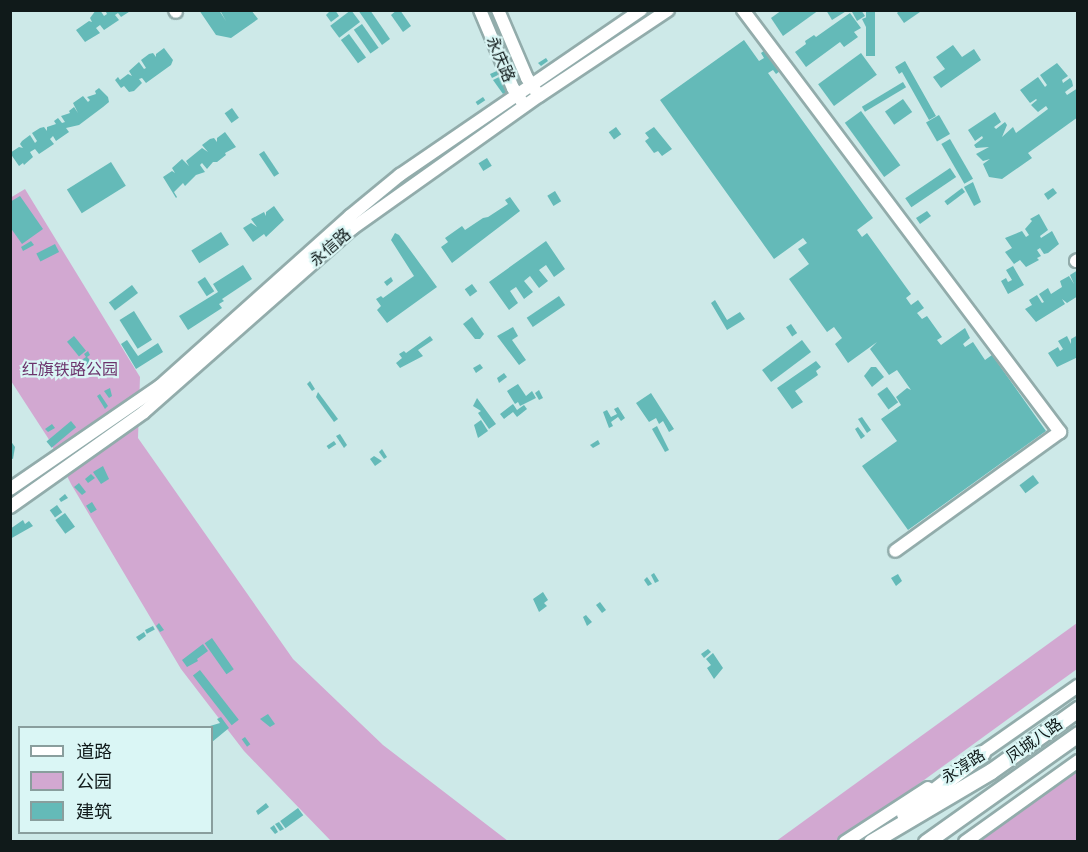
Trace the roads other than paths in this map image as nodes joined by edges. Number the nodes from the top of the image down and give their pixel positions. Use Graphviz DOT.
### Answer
graph roads {
  1 [pos="480,10"];
  2 [pos="498,10"];
  3 [pos="641,10"];
  4 [pos="668,10"];
  5 [pos="743,10"];
  6 [pos="536,91"];
  7 [pos="518,95"];
  8 [pos="525,106"];
  9 [pos="10,489"];
  10 [pos="10,507"];
  11 [pos="895,551"];
  12 [pos="1077,686"];
  13 [pos="1077,709"];
  14 [pos="1077,734"];
  15 [pos="982,753"];
  16 [pos="1077,760"];
  17 [pos="991,771"];
  18 [pos="876,838"];
  19 [pos="845,842"];
  20 [pos="926,842"];
  21 [pos="965,842"];
  1 -- 7 [label="street, 永庆路"];
  2 -- 6 [label="street, 永庆路"];
  3 -- 6 [label="street, 永信路"];
  4 -- 6 [label="street, 永信路"];
  5 -- 11 [label="street"];
  6 -- 7 [label="street, 永信路"];
  6 -- 8 [label="street, 永信路"];
  7 -- 8 [label="street, 永庆路"];
  7 -- 9 [label="street, 永信路"];
  8 -- 10 [label="street, 永信路"];
  12 -- 15 [label="street, 永淳路"];
  13 -- 17 [label="main road, 凤城八路"];
  14 -- 20 [label="main road, 凤城八路"];
  15 -- 18 [label="main road"];
  15 -- 19 [label="street, 永淳路"];
  16 -- 21 [label="street"];
  17 -- 18 [label="main road, 永淳路"];
}
